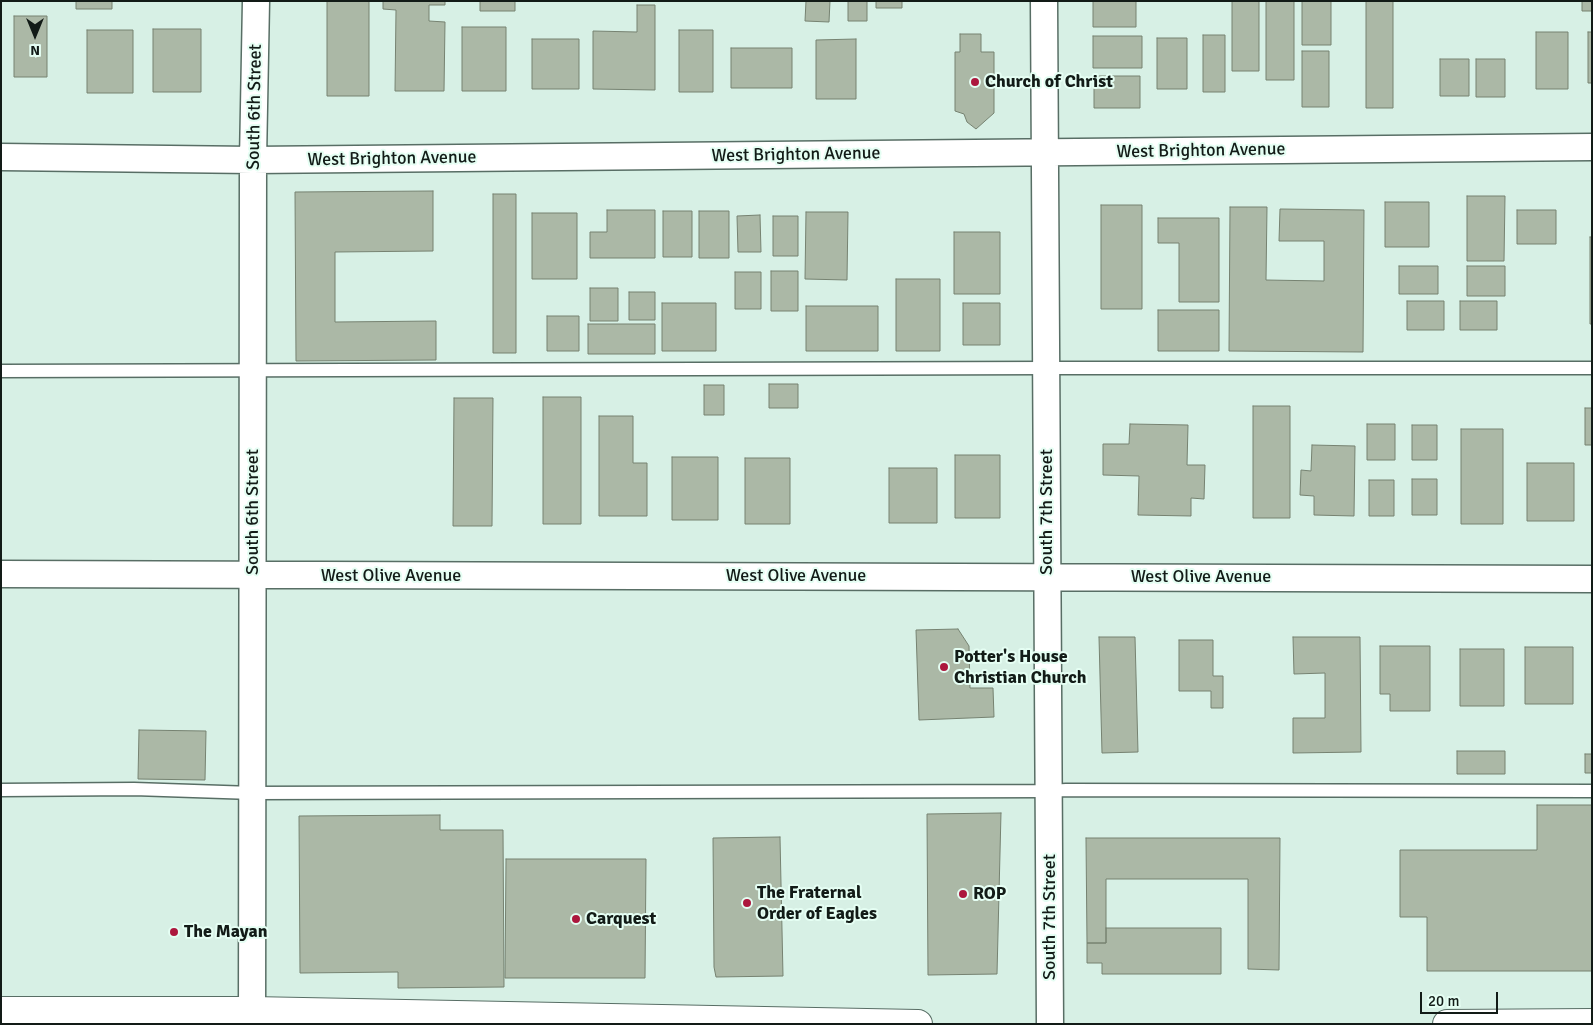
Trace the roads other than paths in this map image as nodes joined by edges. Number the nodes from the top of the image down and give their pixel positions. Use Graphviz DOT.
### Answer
graph roads {
  1 [pos="256,1"];
  2 [pos="1044,1"];
  3 [pos="1592,147"];
  4 [pos="1044,152"];
  5 [pos="1,157"];
  6 [pos="254,160"];
  7 [pos="1046,368"];
  8 [pos="1592,368"];
  9 [pos="254,370"];
  10 [pos="1,371"];
  11 [pos="1,574"];
  12 [pos="254,576"];
  13 [pos="1048,576"];
  14 [pos="1592,578"];
  15 [pos="1,790"];
  16 [pos="1049,791"];
  17 [pos="1592,791"];
  18 [pos="253,793"];
  19 [pos="1,1012"];
  20 [pos="252,1017"];
  21 [pos="34,1018"];
  22 [pos="411,1019"];
  23 [pos="484,1020"];
  24 [pos="1592,1023"];
  25 [pos="918,1024"];
  26 [pos="1050,1024"];
  27 [pos="1447,1024"];
  28 [pos="1457,1024"];
  1 -- 6 [label="street, South 6th Street"];
  2 -- 4 [label="street, South 7th Street"];
  3 -- 4 [label="street, West Brighton Avenue"];
  4 -- 6 [label="street, West Brighton Avenue"];
  4 -- 7 [label="street, South 7th Street"];
  5 -- 6 [label="street, West Brighton Avenue"];
  6 -- 9 [label="street, South 6th Street"];
  7 -- 8 [label="lane"];
  7 -- 9 [label="lane"];
  7 -- 13 [label="street, South 7th Street"];
  9 -- 10 [label="lane"];
  9 -- 12 [label="street, South 6th Street"];
  11 -- 12 [label="street, West Olive Avenue"];
  12 -- 13 [label="street, West Olive Avenue"];
  12 -- 18 [label="street, South 6th Street"];
  13 -- 14 [label="street, West Olive Avenue"];
  13 -- 16 [label="street, South 7th Street"];
  15 -- 18 [label="lane"];
  16 -- 17 [label="lane"];
  16 -- 18 [label="lane"];
  16 -- 26 [label="street, South 7th Street"];
  18 -- 20 [label="street, South 6th Street"];
  19 -- 21 [label="street"];
  20 -- 21 [label="street"];
  20 -- 22 [label="street"];
  22 -- 23 [label="street"];
  23 -- 25 [label="street"];
  24 -- 28 [label="street"];
  27 -- 28 [label="street"];
}
